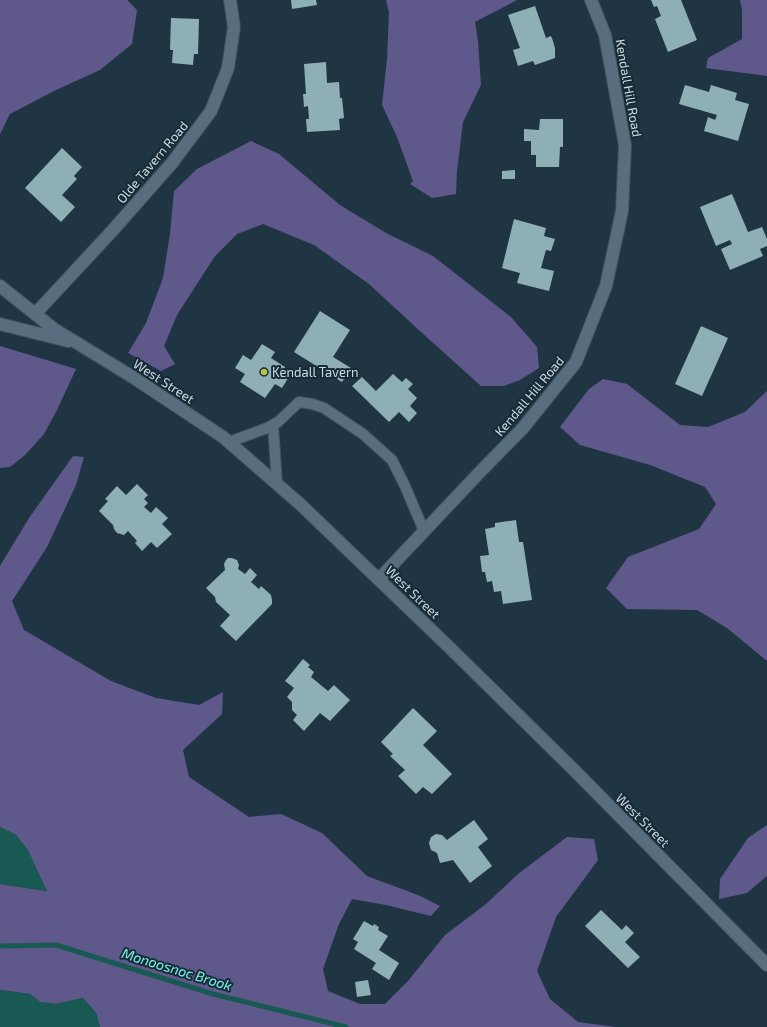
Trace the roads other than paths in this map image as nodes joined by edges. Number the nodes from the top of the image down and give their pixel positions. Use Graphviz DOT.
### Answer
graph roads {
  1 [pos="230,0"];
  2 [pos="591,0"];
  3 [pos="0,286"];
  4 [pos="36,314"];
  5 [pos="0,324"];
  6 [pos="80,345"];
  7 [pos="273,425"];
  8 [pos="229,442"];
  9 [pos="277,484"];
  10 [pos="424,530"];
  11 [pos="378,579"];
  12 [pos="767,965"];
  1 -- 4 [label="street, Olde Tavern Road"];
  2 -- 10 [label="street, Kendall Hill Road"];
  3 -- 4 [label="street, West Street"];
  4 -- 6 [label="street, West Street"];
  5 -- 6 [label="street"];
  6 -- 8 [label="street, West Street"];
  7 -- 8 [label="lane"];
  7 -- 9 [label="lane"];
  7 -- 10 [label="lane"];
  8 -- 9 [label="street, West Street"];
  9 -- 11 [label="street, West Street"];
  10 -- 11 [label="street, Kendall Hill Road"];
  11 -- 12 [label="street, West Street"];
}
